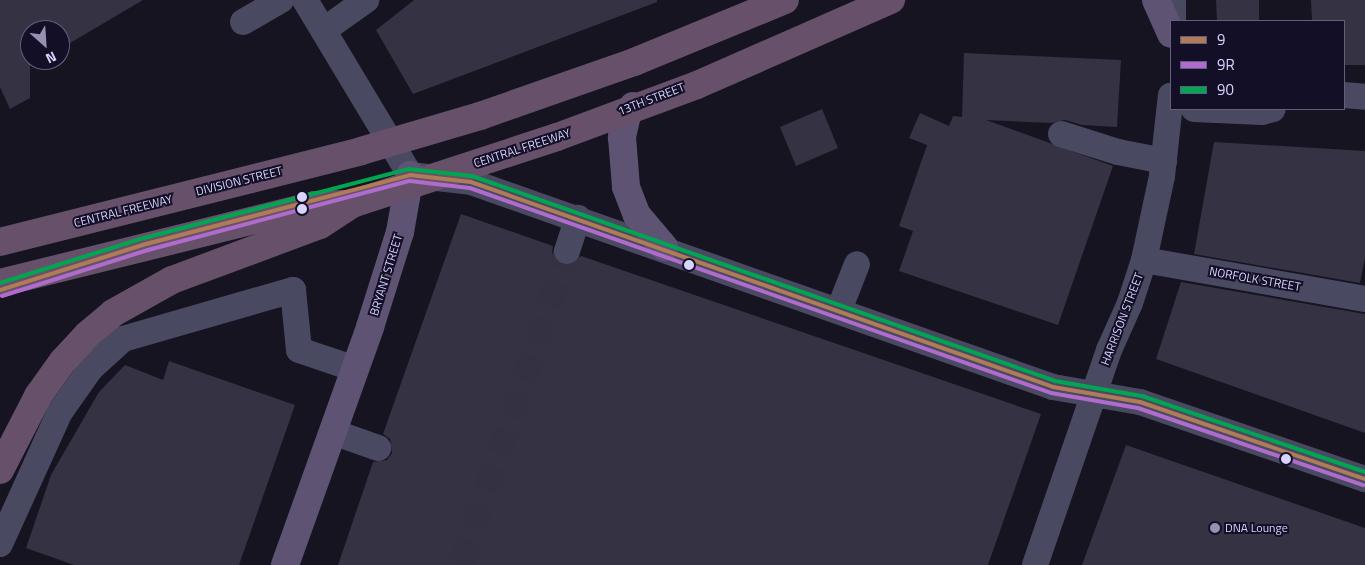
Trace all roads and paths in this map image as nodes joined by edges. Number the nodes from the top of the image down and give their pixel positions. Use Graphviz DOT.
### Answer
graph roads {
  1 [pos="281,0"];
  2 [pos="305,0"];
  3 [pos="366,0"];
  4 [pos="774,0"];
  5 [pos="785,0"];
  6 [pos="883,0"];
  7 [pos="891,0"];
  8 [pos="1156,0"];
  9 [pos="1173,0"];
  10 [pos="1173,20"];
  11 [pos="243,22"];
  12 [pos="324,30"];
  13 [pos="1170,32"];
  14 [pos="1345,95"];
  15 [pos="1365,97"];
  16 [pos="633,106"];
  17 [pos="1176,110"];
  18 [pos="1238,110"];
  19 [pos="1269,110"];
  20 [pos="1061,134"];
  21 [pos="392,140"];
  22 [pos="1164,161"];
  23 [pos="410,175"];
  24 [pos="352,204"];
  25 [pos="578,218"];
  26 [pos="0,242"];
  27 [pos="0,246"];
  28 [pos="664,248"];
  29 [pos="567,251"];
  30 [pos="1144,260"];
  31 [pos="857,264"];
  32 [pos="0,284"];
  33 [pos="0,290"];
  34 [pos="1365,300"];
  35 [pos="840,310"];
  36 [pos="355,369"];
  37 [pos="1094,393"];
  38 [pos="333,432"];
  39 [pos="378,448"];
  40 [pos="0,470"];
  41 [pos="1365,479"];
  42 [pos="0,544"];
  43 [pos="285,565"];
  44 [pos="1035,565"];
  1 -- 11 [label="street"];
  2 -- 12 [label="street"];
  3 -- 12 [label="street"];
  4 -- 21 [label="main road"];
  5 -- 26 [label="highway, CENTRAL FREEWAY, bridge"];
  6 -- 16 [label="main road, 13TH STREET"];
  7 -- 24 [label="highway, CENTRAL FREEWAY, bridge"];
  8 -- 13 [label="main road"];
  9 -- 10 [label="street"];
  12 -- 21 [label="street"];
  14 -- 15 [label="street"];
  16 -- 23 [label="main road, 13TH STREET"];
  16 -- 28 [label="main road"];
  17 -- 22 [label="street, HARRISON STREET"];
  18 -- 19 [label="street"];
  20 -- 22 [label="street"];
  21 -- 23 [label="street"];
  21 -- 27 [label="main road, DIVISION STREET"];
  22 -- 30 [label="street, HARRISON STREET"];
  23 -- 25 [label="street"];
  23 -- 33 [label="main road"];
  23 -- 36 [label="main road, BRYANT STREET"];
  24 -- 32 [label="highway, bridge"];
  24 -- 40 [label="highway, CENTRAL FREEWAY"];
  25 -- 28 [label="street"];
  25 -- 29 [label="street"];
  28 -- 35 [label="street"];
  30 -- 34 [label="street, NORFOLK STREET"];
  30 -- 37 [label="street, HARRISON STREET"];
  31 -- 35 [label="street"];
  35 -- 37 [label="street"];
  36 -- 38 [label="main road, BRYANT STREET"];
  36 -- 42 [label="street"];
  37 -- 41 [label="street"];
  37 -- 44 [label="street, HARRISON STREET"];
  38 -- 39 [label="street"];
  38 -- 43 [label="main road, BRYANT STREET"];
}
